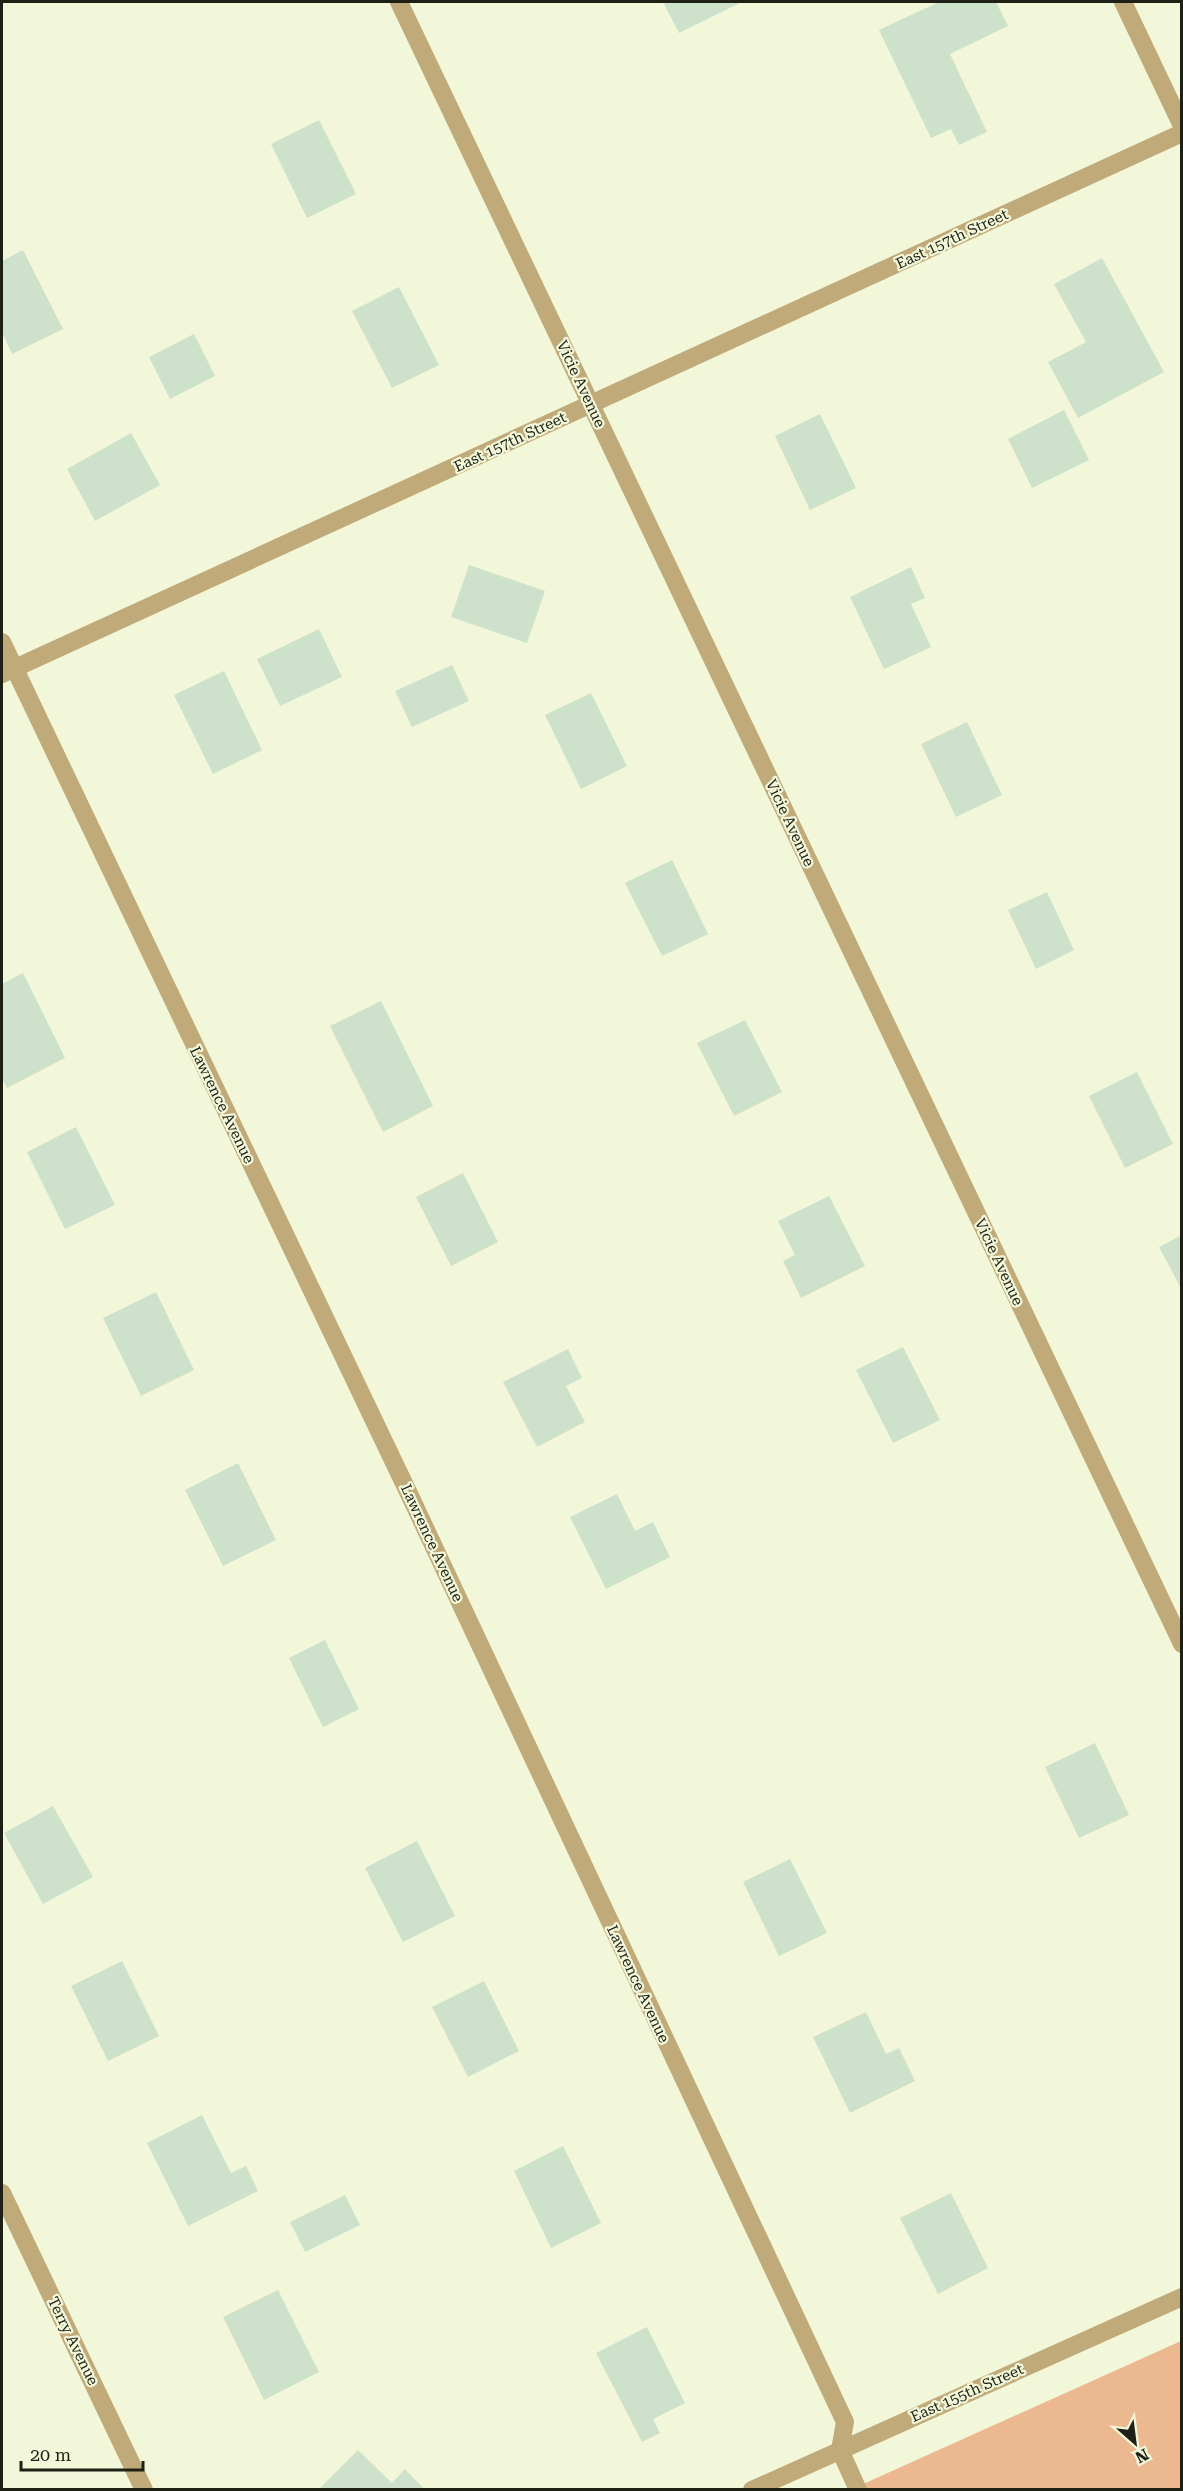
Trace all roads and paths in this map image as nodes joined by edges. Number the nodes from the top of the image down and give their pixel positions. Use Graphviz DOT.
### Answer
graph roads {
  1 [pos="399,2"];
  2 [pos="1123,2"];
  3 [pos="1182,126"];
  4 [pos="1182,133"];
  5 [pos="591,405"];
  6 [pos="2,642"];
  7 [pos="8,671"];
  8 [pos="1182,1644"];
  9 [pos="2,2193"];
  10 [pos="1182,2297"];
  11 [pos="840,2450"];
  12 [pos="144,2490"];
  13 [pos="752,2490"];
  14 [pos="858,2490"];
  1 -- 5 [label="street, Vicie Avenue"];
  2 -- 3 [label="street"];
  4 -- 5 [label="street, East 157th Street"];
  5 -- 7 [label="street, East 157th Street"];
  5 -- 8 [label="street, Vicie Avenue"];
  6 -- 7 [label="street, Lawrence Avenue"];
  7 -- 11 [label="street, Lawrence Avenue"];
  9 -- 12 [label="street, Terry Avenue"];
  10 -- 11 [label="street, East 155th Street"];
  11 -- 13 [label="street, East 155th Street"];
  11 -- 14 [label="street"];
}
